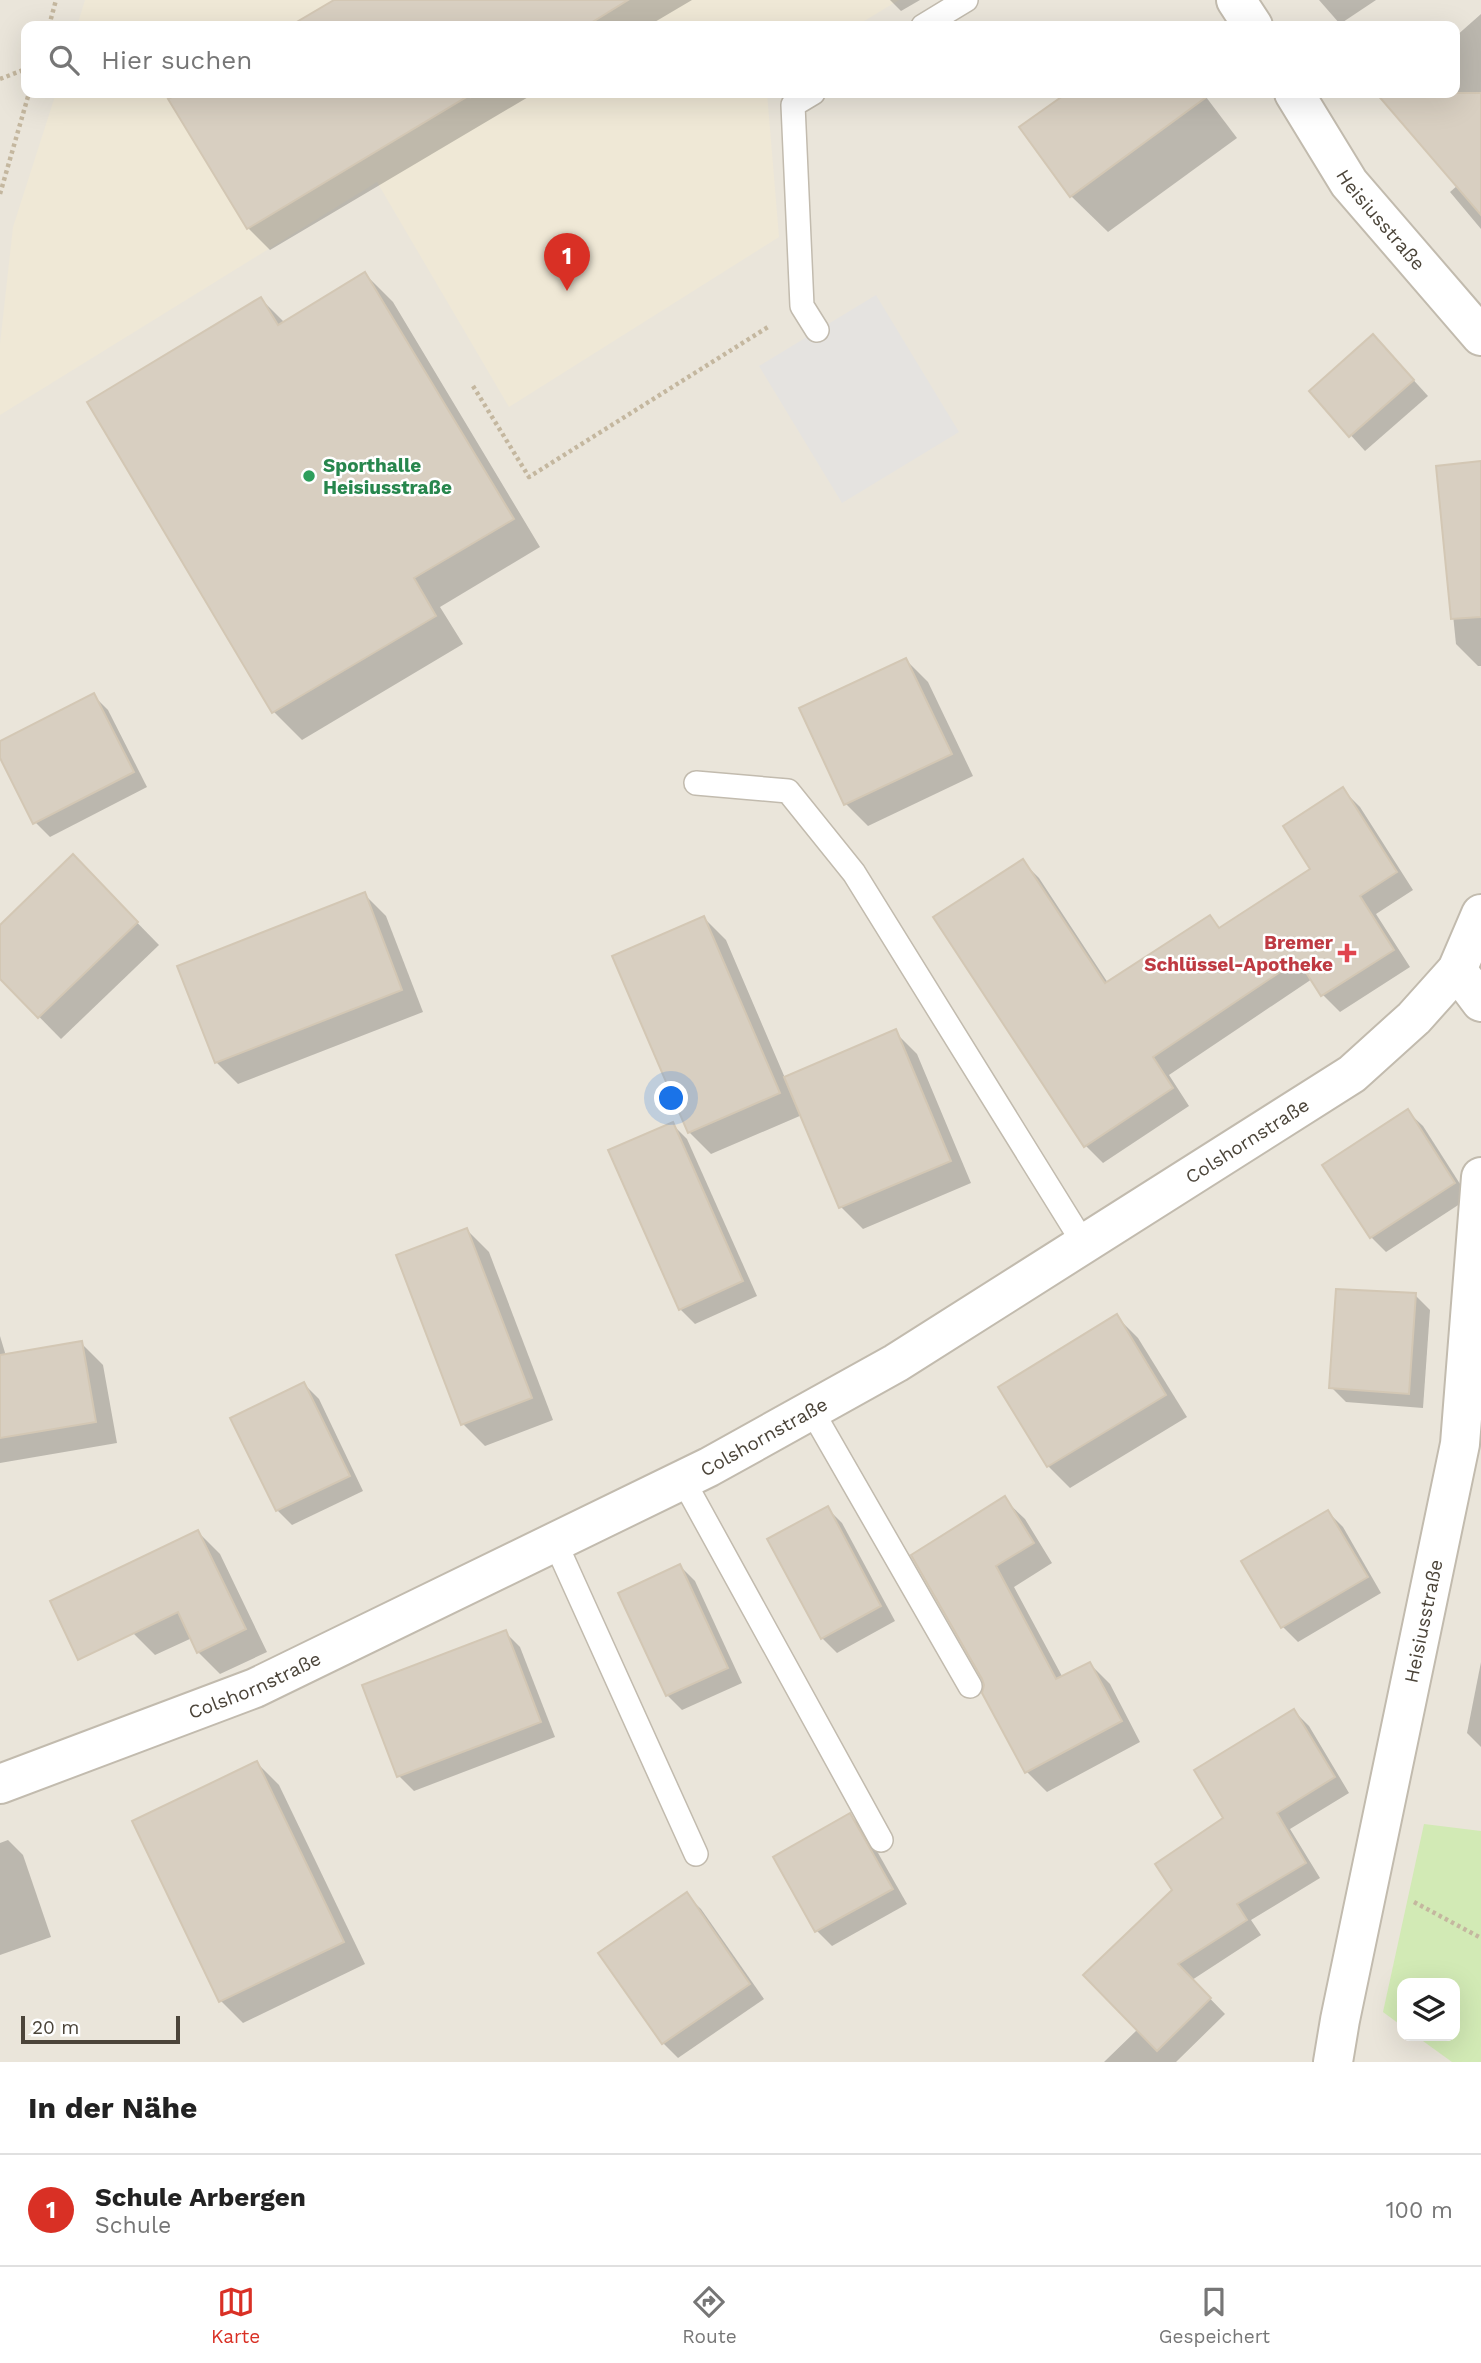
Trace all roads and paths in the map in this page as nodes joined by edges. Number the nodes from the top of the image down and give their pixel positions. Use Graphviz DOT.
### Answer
graph roads {
  1 [pos="56,0"];
  2 [pos="966,0"];
  3 [pos="1236,0"];
  4 [pos="50,21"];
  5 [pos="931,21"];
  6 [pos="1249,21"];
  7 [pos="21,71"];
  8 [pos="0,79"];
  9 [pos="28,98"];
  10 [pos="805,98"];
  11 [pos="1297,98"];
  12 [pos="0,194"];
  13 [pos="802,306"];
  14 [pos="817,330"];
  15 [pos="1481,336"];
  16 [pos="473,386"];
  17 [pos="696,783"];
  18 [pos="1481,914"];
  19 [pos="1457,970"];
  20 [pos="1481,1002"];
  21 [pos="1481,1177"];
  22 [pos="1084,1244"];
  23 [pos="812,1411"];
  24 [pos="683,1480"];
  25 [pos="555,1542"];
  26 [pos="970,1686"];
  27 [pos="0,1784"];
  28 [pos="881,1840"];
  29 [pos="696,1854"];
  30 [pos="1370,1878"];
  31 [pos="1481,1938"];
  32 [pos="1333,2062"];
  1 -- 4 [label="path"];
  2 -- 5 [label="lane"];
  3 -- 6 [label="street"];
  7 -- 8 [label="path"];
  9 -- 12 [label="path"];
  10 -- 13 [label="lane"];
  11 -- 15 [label="street, Heisiusstraße"];
  13 -- 14 [label="lane"];
  13 -- 16 [label="path"];
  17 -- 22 [label="lane"];
  18 -- 19 [label="street"];
  19 -- 20 [label="street"];
  19 -- 22 [label="street, Colshornstraße"];
  21 -- 30 [label="street, Heisiusstraße"];
  22 -- 23 [label="street, Colshornstraße"];
  23 -- 24 [label="street, Colshornstraße"];
  23 -- 26 [label="lane"];
  24 -- 25 [label="street, Colshornstraße"];
  24 -- 28 [label="lane"];
  25 -- 27 [label="street, Colshornstraße"];
  25 -- 29 [label="lane"];
  30 -- 31 [label="path"];
  30 -- 32 [label="street, Heisiusstraße"];
}
